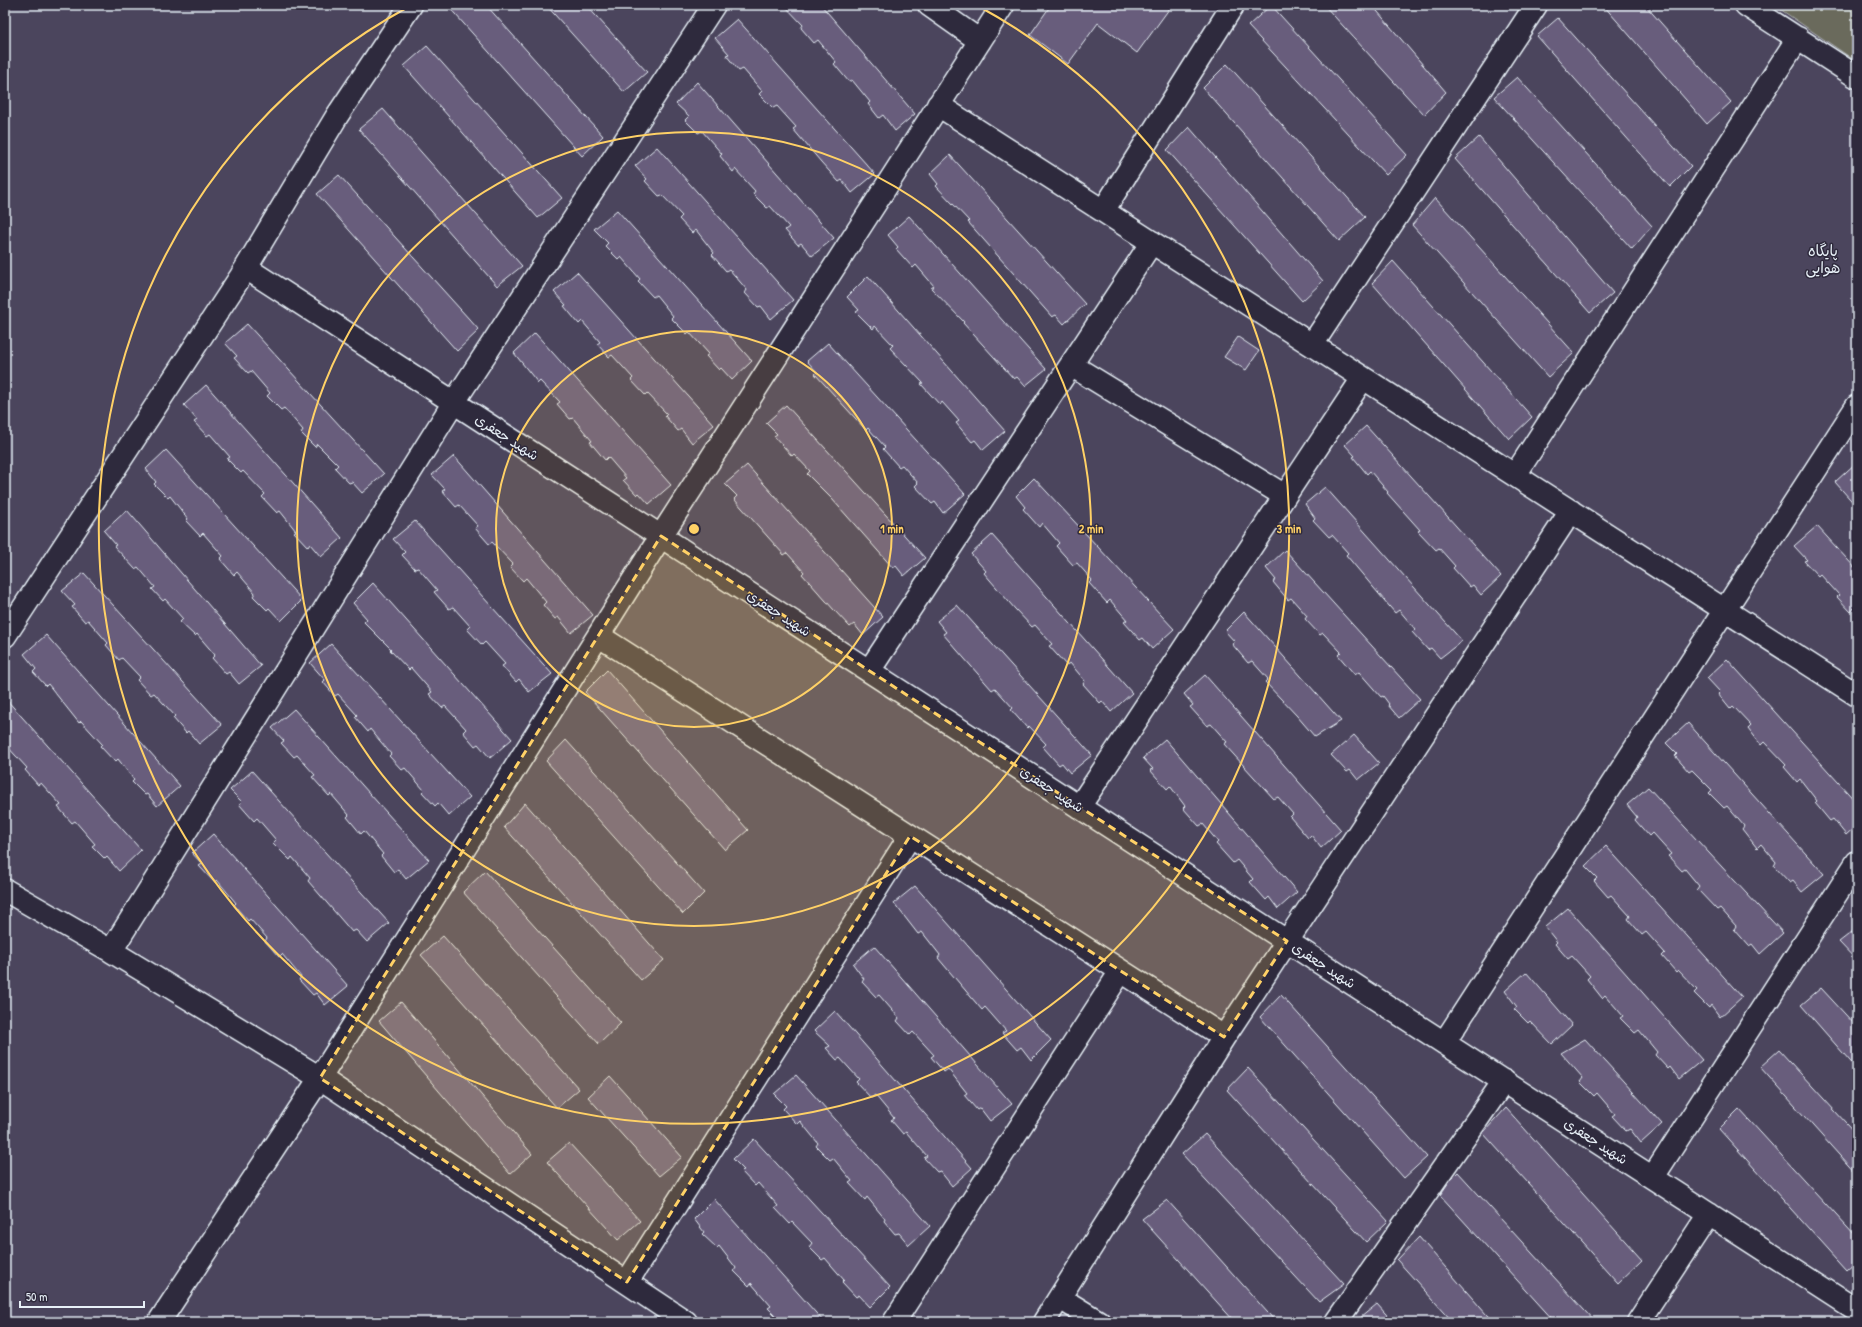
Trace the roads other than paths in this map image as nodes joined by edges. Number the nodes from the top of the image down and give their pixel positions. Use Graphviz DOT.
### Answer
graph roads {
  1 [pos="411,5"];
  2 [pos="714,5"];
  3 [pos="929,5"];
  4 [pos="1003,5"];
  5 [pos="1233,5"];
  6 [pos="1536,5"];
  7 [pos="1746,5"];
  8 [pos="1798,38"];
  9 [pos="980,41"];
  10 [pos="1857,77"];
  11 [pos="938,105"];
  12 [pos="1103,211"];
  13 [pos="1152,242"];
  14 [pos="246,268"];
  15 [pos="1312,345"];
  16 [pos="1071,365"];
  17 [pos="1363,378"];
  18 [pos="454,402"];
  19 [pos="1857,406"];
  20 [pos="1515,475"];
  21 [pos="1285,496"];
  22 [pos="1571,511"];
  23 [pos="661,536"];
  24 [pos="1724,610"];
  25 [pos="5,636"];
  26 [pos="598,636"];
  27 [pos="869,671"];
  28 [pos="1857,695"];
  29 [pos="1079,807"];
  30 [pos="910,836"];
  31 [pos="1857,862"];
  32 [pos="5,890"];
  33 [pos="1287,941"];
  34 [pos="111,951"];
  35 [pos="1121,971"];
  36 [pos="1224,1037"];
  37 [pos="1444,1043"];
  38 [pos="320,1078"];
  39 [pos="1504,1081"];
  40 [pos="1653,1177"];
  41 [pos="1710,1214"];
  42 [pos="627,1282"];
  43 [pos="1060,1298"];
  44 [pos="1857,1310"];
  45 [pos="159,1322"];
  46 [pos="686,1322"];
  47 [pos="894,1322"];
  48 [pos="1044,1322"];
  49 [pos="1099,1322"];
  50 [pos="1336,1322"];
  51 [pos="1638,1322"];
  1 -- 14 [label="street"];
  2 -- 18 [label="street"];
  3 -- 9 [label="street"];
  4 -- 9 [label="street"];
  5 -- 12 [label="street"];
  6 -- 15 [label="street"];
  7 -- 8 [label="street"];
  8 -- 10 [label="street"];
  8 -- 20 [label="street"];
  9 -- 11 [label="street"];
  11 -- 12 [label="street"];
  11 -- 23 [label="street"];
  12 -- 13 [label="street"];
  13 -- 15 [label="street"];
  13 -- 16 [label="street"];
  14 -- 18 [label="street, شهید جعفری"];
  14 -- 25 [label="street"];
  15 -- 17 [label="street"];
  16 -- 21 [label="street"];
  16 -- 27 [label="street"];
  17 -- 20 [label="street"];
  17 -- 21 [label="street"];
  18 -- 23 [label="street, شهید جعفری"];
  18 -- 34 [label="street"];
  19 -- 24 [label="street"];
  20 -- 22 [label="street"];
  21 -- 29 [label="street"];
  22 -- 24 [label="street"];
  22 -- 33 [label="street"];
  23 -- 26 [label="street"];
  23 -- 27 [label="street, شهید جعفری"];
  24 -- 28 [label="street"];
  24 -- 37 [label="street"];
  26 -- 30 [label="street"];
  26 -- 38 [label="street"];
  27 -- 29 [label="street, شهید جعفری"];
  29 -- 33 [label="street, شهید جعفری"];
  30 -- 35 [label="street"];
  30 -- 42 [label="street"];
  31 -- 40 [label="street"];
  32 -- 34 [label="street"];
  33 -- 36 [label="street"];
  33 -- 37 [label="street, شهید جعفری"];
  34 -- 38 [label="street"];
  35 -- 36 [label="street"];
  35 -- 47 [label="street"];
  36 -- 43 [label="street"];
  37 -- 39 [label="street, شهید جعفری"];
  38 -- 42 [label="street"];
  38 -- 45 [label="street"];
  39 -- 40 [label="street, شهید جعفری"];
  39 -- 50 [label="street"];
  40 -- 41 [label="street, شهید جعفری"];
  41 -- 44 [label="street, شهید جعفری"];
  41 -- 51 [label="street"];
  42 -- 46 [label="street"];
  43 -- 48 [label="street"];
  43 -- 49 [label="street"];
}
